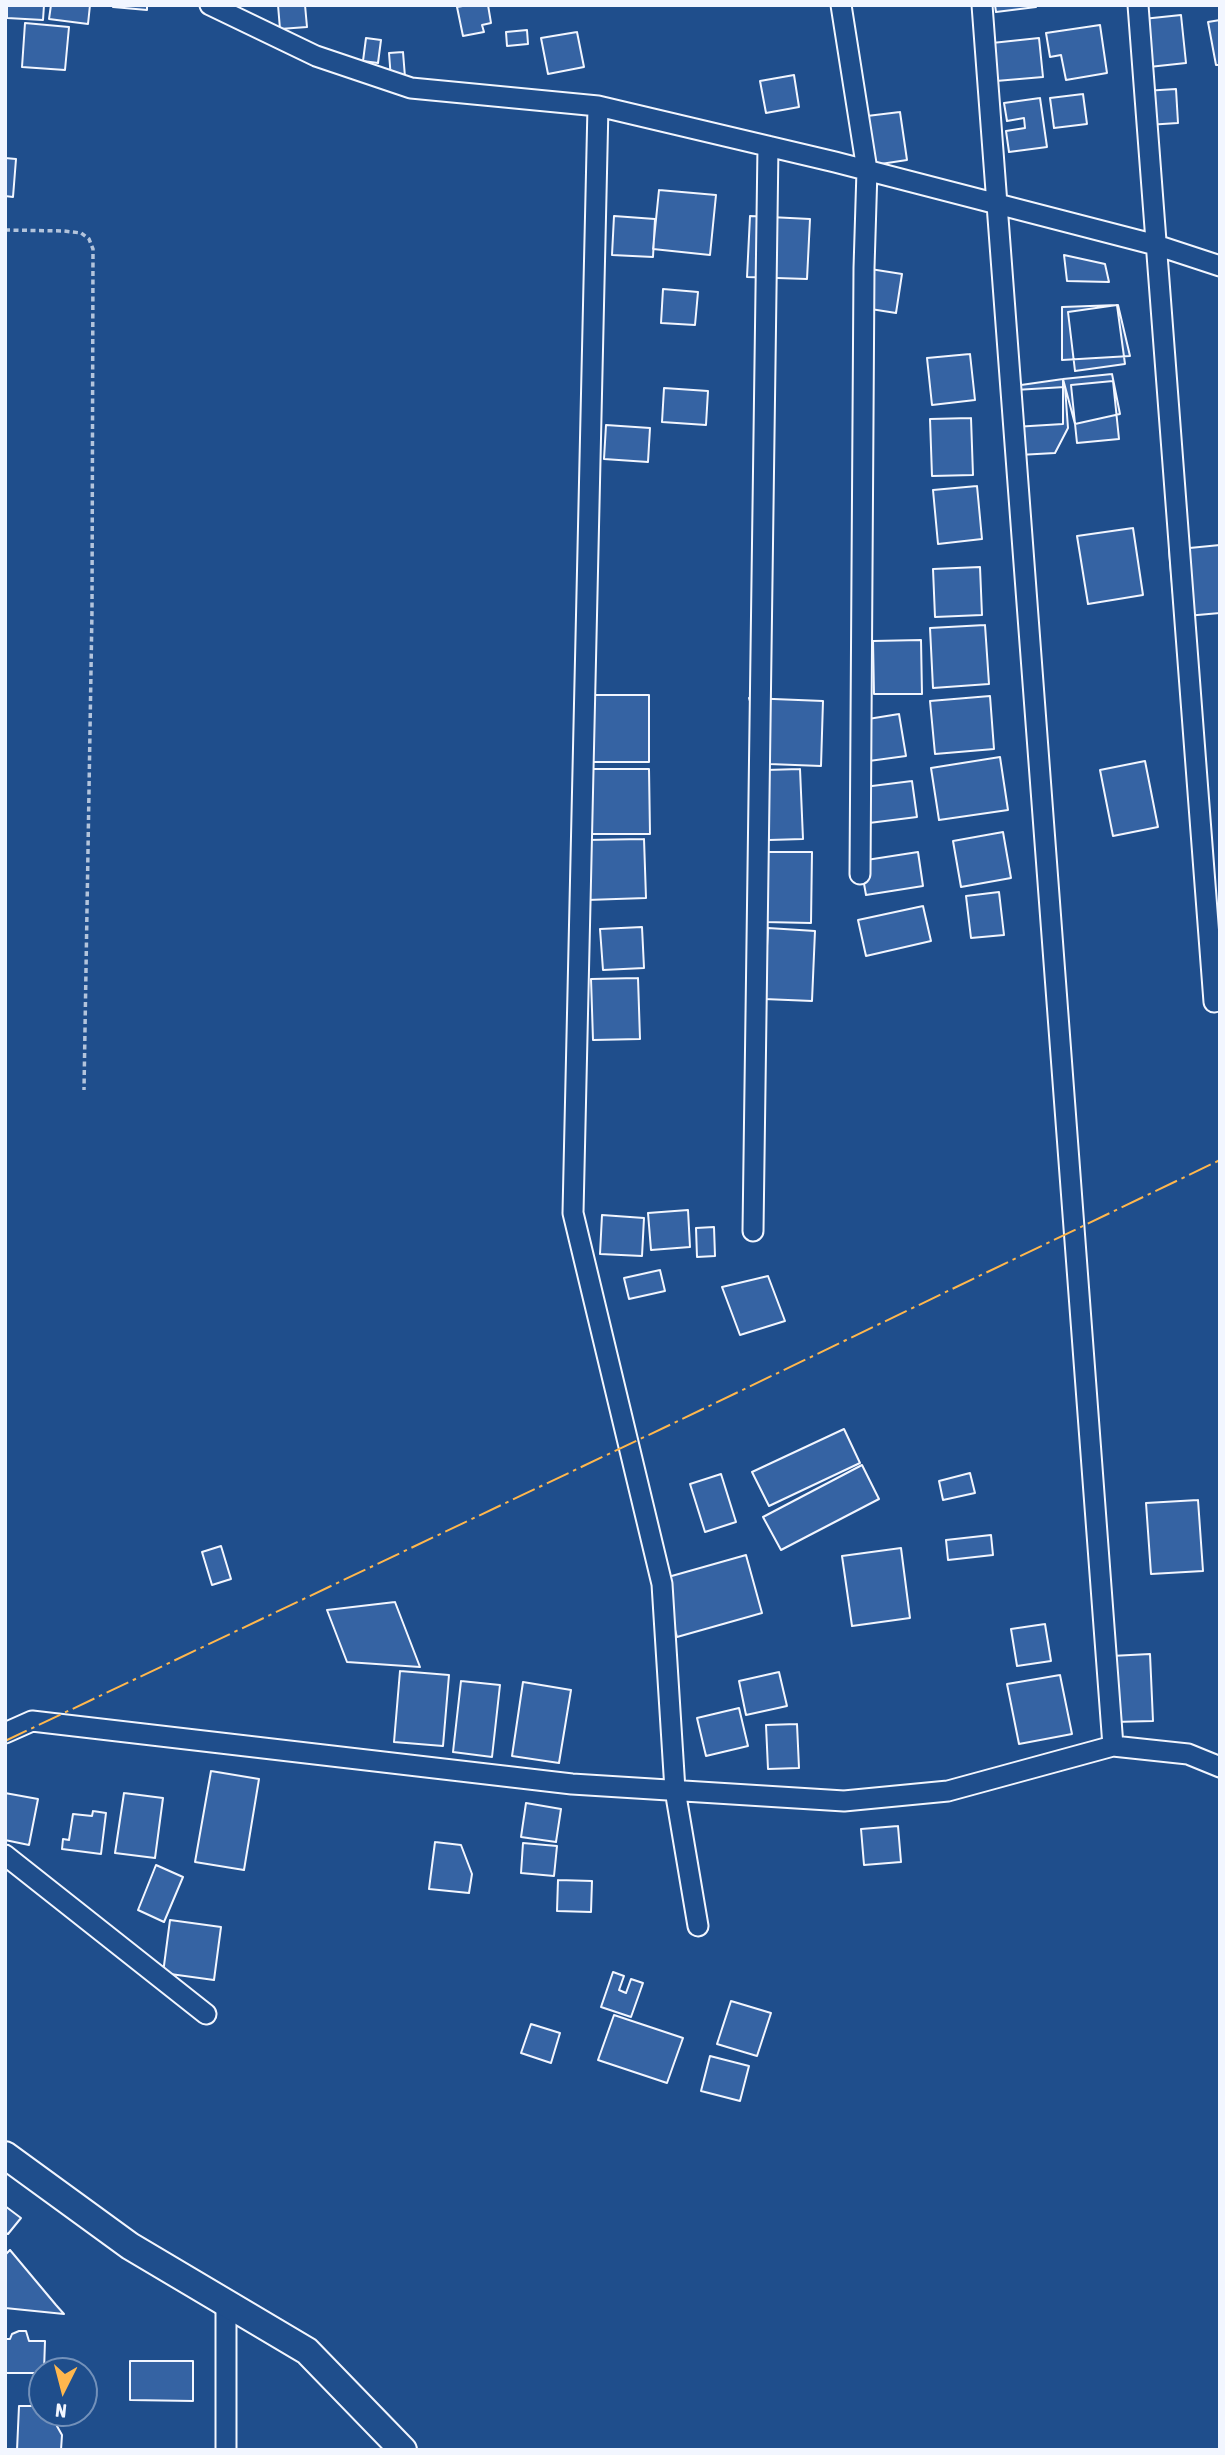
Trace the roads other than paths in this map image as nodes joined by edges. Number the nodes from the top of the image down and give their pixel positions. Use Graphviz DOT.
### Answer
graph roads {
  1 [pos="210,5"];
  2 [pos="841,5"];
  3 [pos="982,5"];
  4 [pos="1138,5"];
  5 [pos="597,106"];
  6 [pos="768,146"];
  7 [pos="867,170"];
  8 [pos="996,204"];
  9 [pos="1156,245"];
  10 [pos="1220,266"];
  11 [pos="860,874"];
  12 [pos="1214,1002"];
  13 [pos="753,1231"];
  14 [pos="5,1733"];
  15 [pos="1113,1746"];
  16 [pos="1220,1767"];
  17 [pos="675,1790"];
  18 [pos="5,1856"];
  19 [pos="698,1926"];
  20 [pos="206,2014"];
  21 [pos="5,2155"];
  22 [pos="226,2303"];
  23 [pos="226,2450"];
  24 [pos="403,2450"];
  1 -- 5 [label="street"];
  2 -- 7 [label="street"];
  3 -- 8 [label="street"];
  4 -- 9 [label="street"];
  5 -- 6 [label="street"];
  5 -- 17 [label="street"];
  6 -- 7 [label="street"];
  6 -- 13 [label="street"];
  7 -- 8 [label="street"];
  7 -- 11 [label="street"];
  8 -- 9 [label="street"];
  8 -- 15 [label="street"];
  9 -- 10 [label="street"];
  9 -- 12 [label="street"];
  14 -- 17 [label="street"];
  15 -- 16 [label="street"];
  15 -- 17 [label="street"];
  17 -- 19 [label="street"];
  18 -- 20 [label="street"];
  21 -- 22 [label="street"];
  22 -- 23 [label="street"];
  22 -- 24 [label="street"];
}
